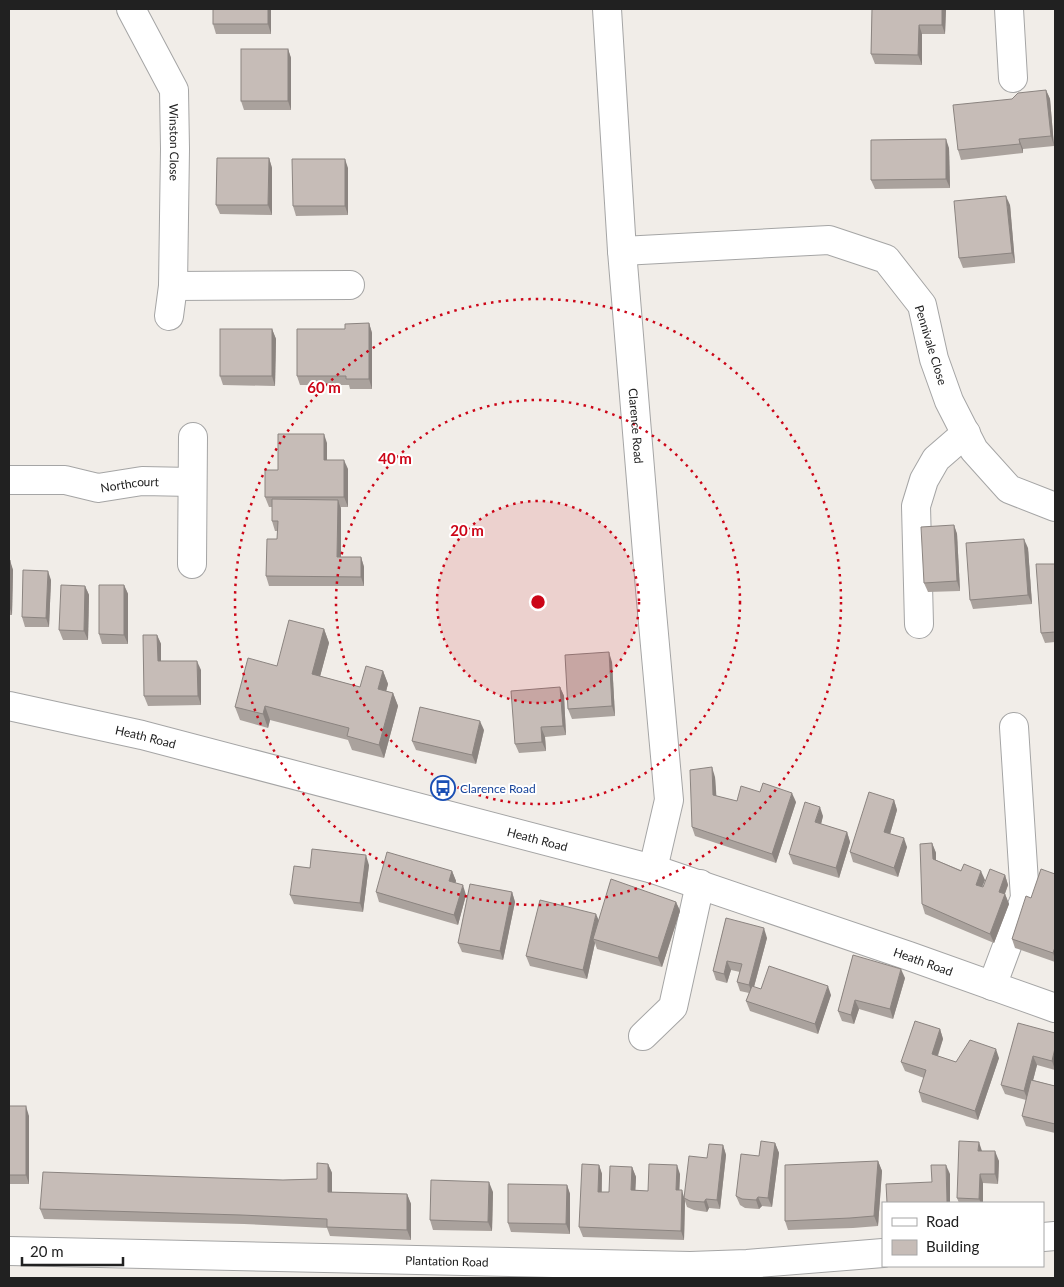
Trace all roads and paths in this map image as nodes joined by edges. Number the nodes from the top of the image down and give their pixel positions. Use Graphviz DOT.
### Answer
graph roads {
  1 [pos="131,9"];
  2 [pos="607,9"];
  3 [pos="1009,9"];
  4 [pos="1013,78"];
  5 [pos="622,251"];
  6 [pos="350,285"];
  7 [pos="173,286"];
  8 [pos="169,316"];
  9 [pos="966,433"];
  10 [pos="194,437"];
  11 [pos="9,480"];
  12 [pos="192,482"];
  13 [pos="1055,507"];
  14 [pos="192,564"];
  15 [pos="919,624"];
  16 [pos="9,706"];
  17 [pos="1014,727"];
  18 [pos="653,869"];
  19 [pos="700,884"];
  20 [pos="992,986"];
  21 [pos="1055,1008"];
  22 [pos="643,1036"];
  23 [pos="9,1251"];
  24 [pos="882,1253"];
  25 [pos="748,1271"];
  1 -- 7 [label="street, Winston Close"];
  2 -- 5 [label="street, Clarence Road"];
  3 -- 4 [label="street"];
  5 -- 9 [label="street, Pennivale Close"];
  5 -- 18 [label="street, Clarence Road"];
  6 -- 7 [label="street"];
  7 -- 8 [label="street, Winston Close"];
  9 -- 13 [label="street, Pennivale Close"];
  9 -- 15 [label="street"];
  10 -- 12 [label="street"];
  11 -- 12 [label="street, Northcourt"];
  12 -- 14 [label="street"];
  16 -- 18 [label="street, Heath Road"];
  17 -- 20 [label="street"];
  18 -- 19 [label="street, Heath Road"];
  19 -- 20 [label="street, Heath Road"];
  19 -- 22 [label="street"];
  20 -- 21 [label="street, Heath Road"];
  23 -- 25 [label="street, Plantation Road"];
  24 -- 25 [label="street, Plantation Road"];
}
